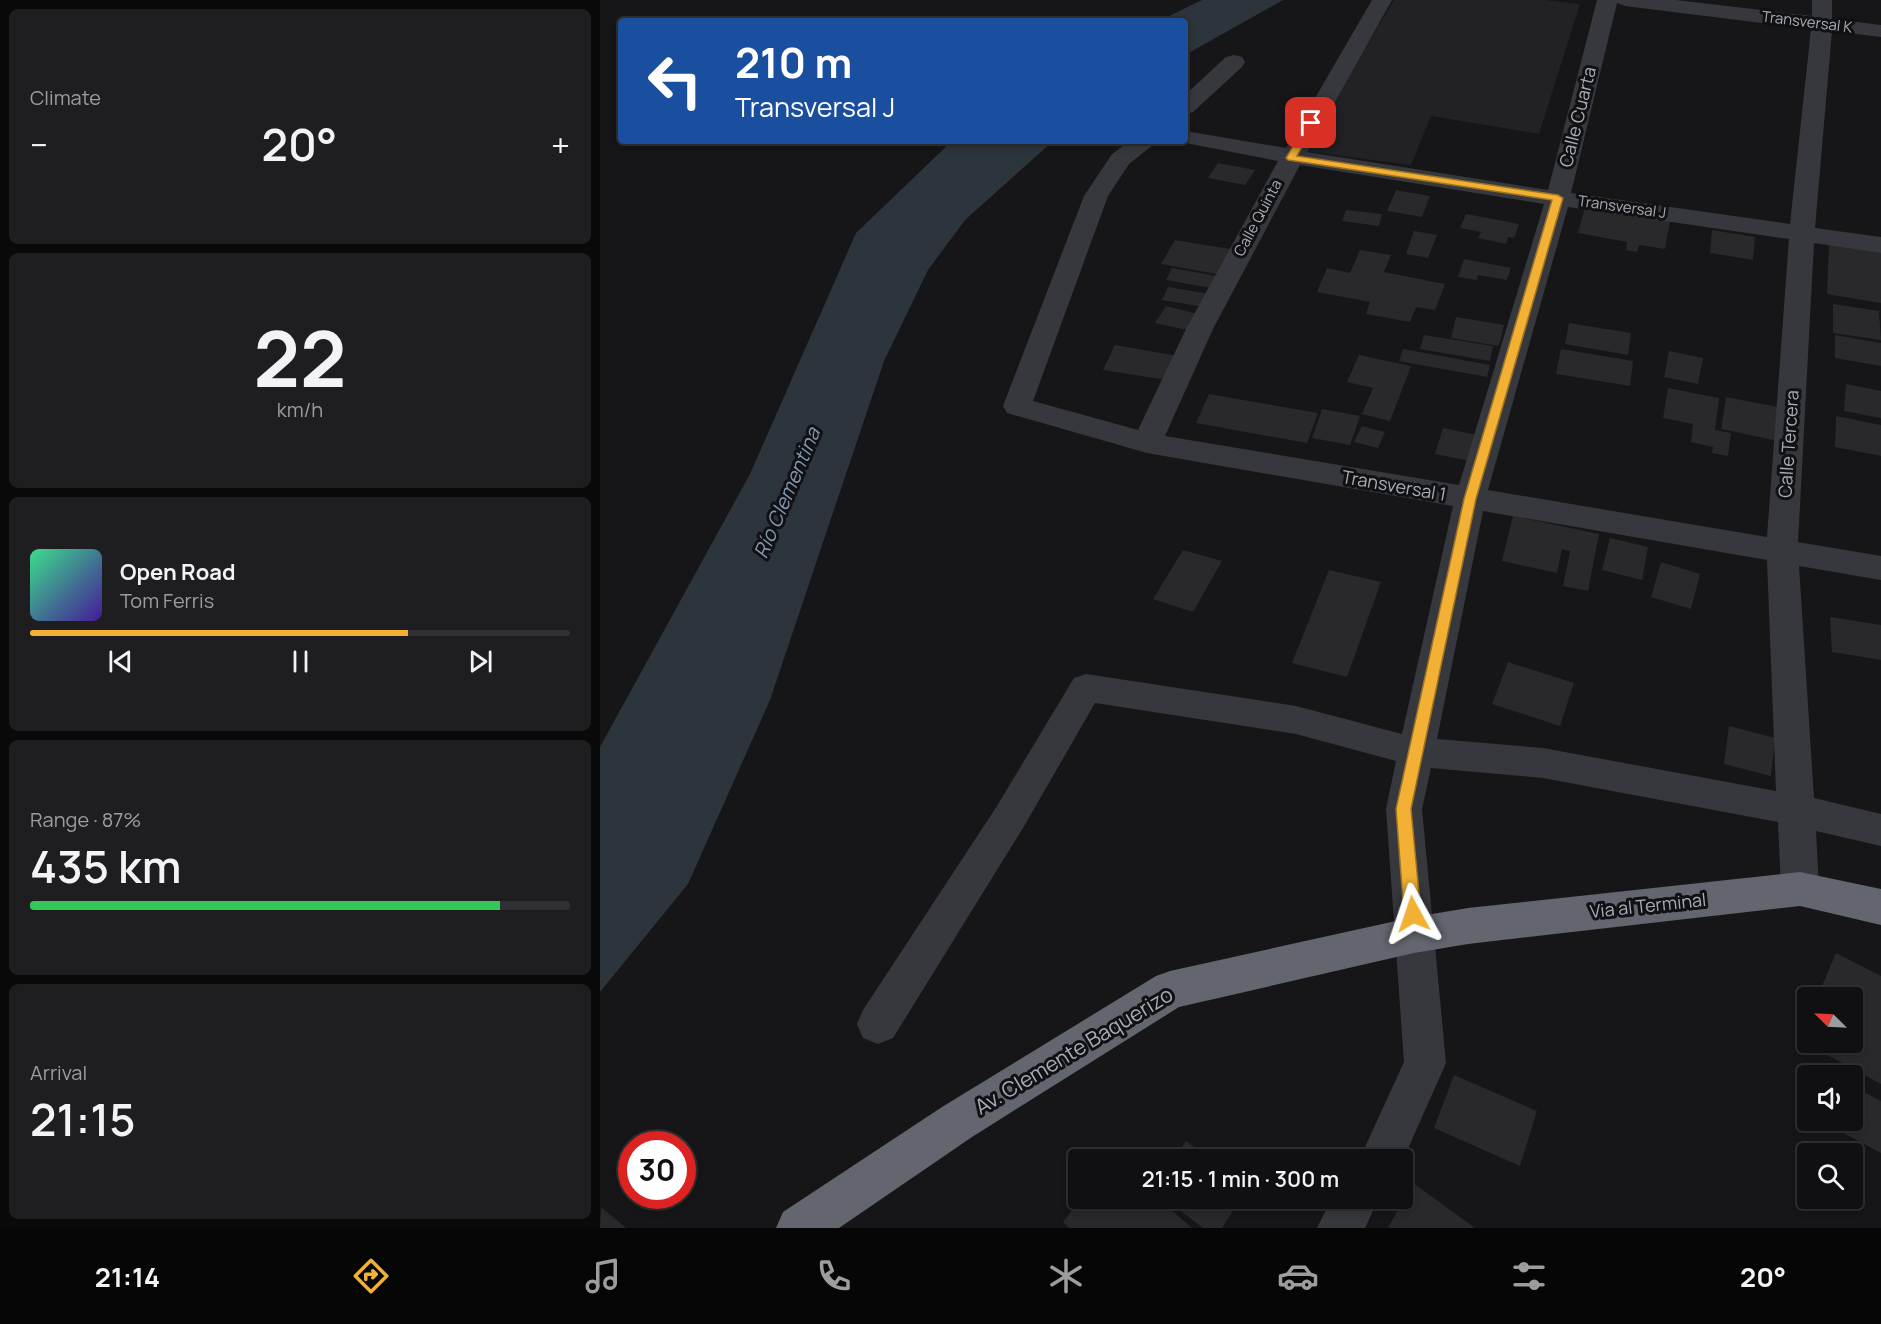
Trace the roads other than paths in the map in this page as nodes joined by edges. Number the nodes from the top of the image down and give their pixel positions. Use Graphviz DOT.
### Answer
graph roads {
  1 [pos="1382,0"];
  2 [pos="1607,0"];
  3 [pos="1625,0"];
  4 [pos="1822,12"];
  5 [pos="1881,31"];
  6 [pos="1234,62"];
  7 [pos="1188,105"];
  8 [pos="1188,139"];
  9 [pos="1142,144"];
  10 [pos="1291,158"];
  11 [pos="1558,198"];
  12 [pos="1802,233"];
  13 [pos="1881,245"];
  14 [pos="1147,442"];
  15 [pos="1470,499"];
  16 [pos="1782,551"];
  17 [pos="1881,568"];
  18 [pos="1416,752"];
  19 [pos="1796,810"];
  20 [pos="1881,830"];
  21 [pos="1800,889"];
  22 [pos="1881,907"];
  23 [pos="1414,935"];
  24 [pos="878,1024"];
  25 [pos="1386,1149"];
  26 [pos="1351,1209"];
  27 [pos="799,1228"];
  28 [pos="1340,1228"];
  1 -- 10 [label="street, Calle Quinta"];
  2 -- 11 [label="street, Calle Cuarta"];
  3 -- 4 [label="street, Transversal K"];
  4 -- 5 [label="street, Transversal K"];
  4 -- 12 [label="street, Calle Tercera"];
  6 -- 7 [label="street"];
  8 -- 10 [label="street, Transversal J"];
  9 -- 14 [label="street, Transversal 1"];
  10 -- 11 [label="street, Transversal J"];
  10 -- 14 [label="street, Calle Quinta"];
  11 -- 12 [label="street, Transversal J"];
  11 -- 15 [label="street, Calle Cuarta"];
  12 -- 13 [label="street, Transversal J"];
  12 -- 16 [label="street, Calle Tercera"];
  14 -- 15 [label="street, Transversal 1"];
  15 -- 16 [label="street, Transversal 1"];
  15 -- 18 [label="street, Calle Cuarta"];
  16 -- 17 [label="street, Transversal 1"];
  16 -- 19 [label="street, Calle Tercera"];
  18 -- 19 [label="street"];
  18 -- 23 [label="street, Calle Cuarta"];
  18 -- 24 [label="street"];
  19 -- 20 [label="street"];
  19 -- 21 [label="street, Calle Tercera"];
  21 -- 22 [label="highway, Via al Terminal"];
  21 -- 23 [label="highway, Via al Terminal"];
  23 -- 25 [label="street, Calle Cuarta"];
  23 -- 27 [label="highway, Av. Clemente Baquerizo"];
  26 -- 28 [label="street"];
}
